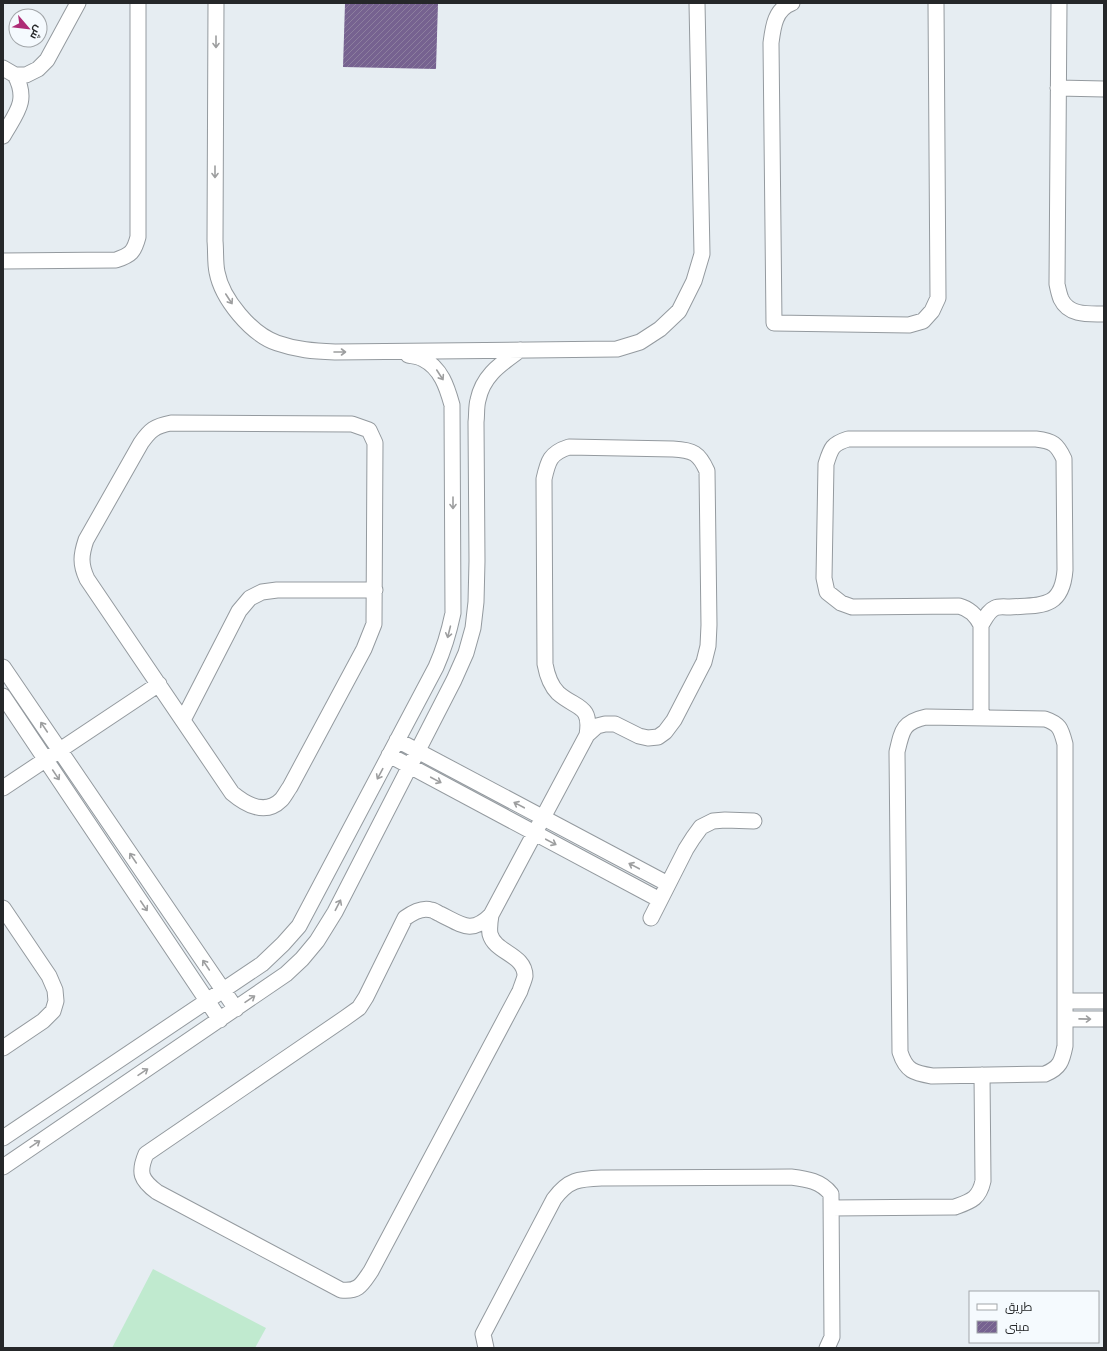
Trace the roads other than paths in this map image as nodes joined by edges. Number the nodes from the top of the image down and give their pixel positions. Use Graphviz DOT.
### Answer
graph roads {
  1 [pos="78,3"];
  2 [pos="138,3"];
  3 [pos="216,3"];
  4 [pos="698,3"];
  5 [pos="792,3"];
  6 [pos="936,3"];
  7 [pos="1058,3"];
  8 [pos="9,72"];
  9 [pos="1058,88"];
  10 [pos="1104,89"];
  11 [pos="3,136"];
  12 [pos="3,261"];
  13 [pos="1104,314"];
  14 [pos="520,350"];
  15 [pos="395,351"];
  16 [pos="375,590"];
  17 [pos="981,625"];
  18 [pos="3,667"];
  19 [pos="159,684"];
  20 [pos="3,696"];
  21 [pos="981,718"];
  22 [pos="183,720"];
  23 [pos="587,736"];
  24 [pos="398,740"];
  25 [pos="60,750"];
  26 [pos="418,751"];
  27 [pos="389,755"];
  28 [pos="46,760"];
  29 [pos="410,766"];
  30 [pos="3,788"];
  31 [pos="543,818"];
  32 [pos="754,821"];
  33 [pos="535,833"];
  34 [pos="668,884"];
  35 [pos="660,900"];
  36 [pos="3,908"];
  37 [pos="491,915"];
  38 [pos="651,918"];
  39 [pos="223,990"];
  40 [pos="207,1000"];
  41 [pos="1065,1001"];
  42 [pos="1104,1001"];
  43 [pos="236,1009"];
  44 [pos="1065,1019"];
  45 [pos="1104,1019"];
  46 [pos="220,1020"];
  47 [pos="3,1048"];
  48 [pos="982,1075"];
  49 [pos="3,1138"];
  50 [pos="3,1167"];
  51 [pos="831,1208"];
  52 [pos="486,1348"];
  53 [pos="827,1348"];
  1 -- 8 [label="street"];
  2 -- 12 [label="street"];
  3 -- 15 [label="street, one-way"];
  4 -- 14 [label="street"];
  5 -- 6 [label="street"];
  7 -- 9 [label="street"];
  8 -- 11 [label="street"];
  9 -- 10 [label="street"];
  9 -- 13 [label="street"];
  14 -- 15 [label="street"];
  14 -- 26 [label="street"];
  15 -- 24 [label="street, one-way"];
  16 -- 19 [label="street"];
  16 -- 22 [label="street"];
  16 -- 22 [label="street"];
  17 -- 17 [label="street"];
  17 -- 21 [label="street"];
  25 -- 18 [label="street, one-way"];
  19 -- 22 [label="street"];
  19 -- 25 [label="street"];
  20 -- 28 [label="street"];
  21 -- 41 [label="street"];
  21 -- 48 [label="street"];
  23 -- 23 [label="street"];
  23 -- 31 [label="street"];
  24 -- 26 [label="street"];
  24 -- 27 [label="street"];
  25 -- 28 [label="street"];
  39 -- 25 [label="street, one-way"];
  26 -- 29 [label="street"];
  31 -- 26 [label="street, one-way"];
  27 -- 29 [label="street"];
  27 -- 39 [label="street, one-way"];
  28 -- 30 [label="street"];
  28 -- 40 [label="street, one-way"];
  29 -- 33 [label="street, one-way"];
  43 -- 29 [label="street, one-way"];
  31 -- 33 [label="street"];
  34 -- 31 [label="street, one-way"];
  32 -- 34 [label="street"];
  33 -- 35 [label="street, one-way"];
  33 -- 37 [label="street"];
  34 -- 35 [label="street"];
  35 -- 38 [label="street"];
  36 -- 47 [label="street"];
  37 -- 37 [label="street"];
  39 -- 40 [label="street"];
  39 -- 43 [label="street"];
  40 -- 46 [label="street"];
  40 -- 49 [label="street"];
  41 -- 42 [label="street"];
  41 -- 44 [label="street"];
  43 -- 46 [label="street"];
  44 -- 45 [label="street, one-way"];
  44 -- 48 [label="street"];
  50 -- 46 [label="street, one-way"];
  48 -- 51 [label="street"];
  51 -- 52 [label="street"];
  51 -- 53 [label="street"];
}
